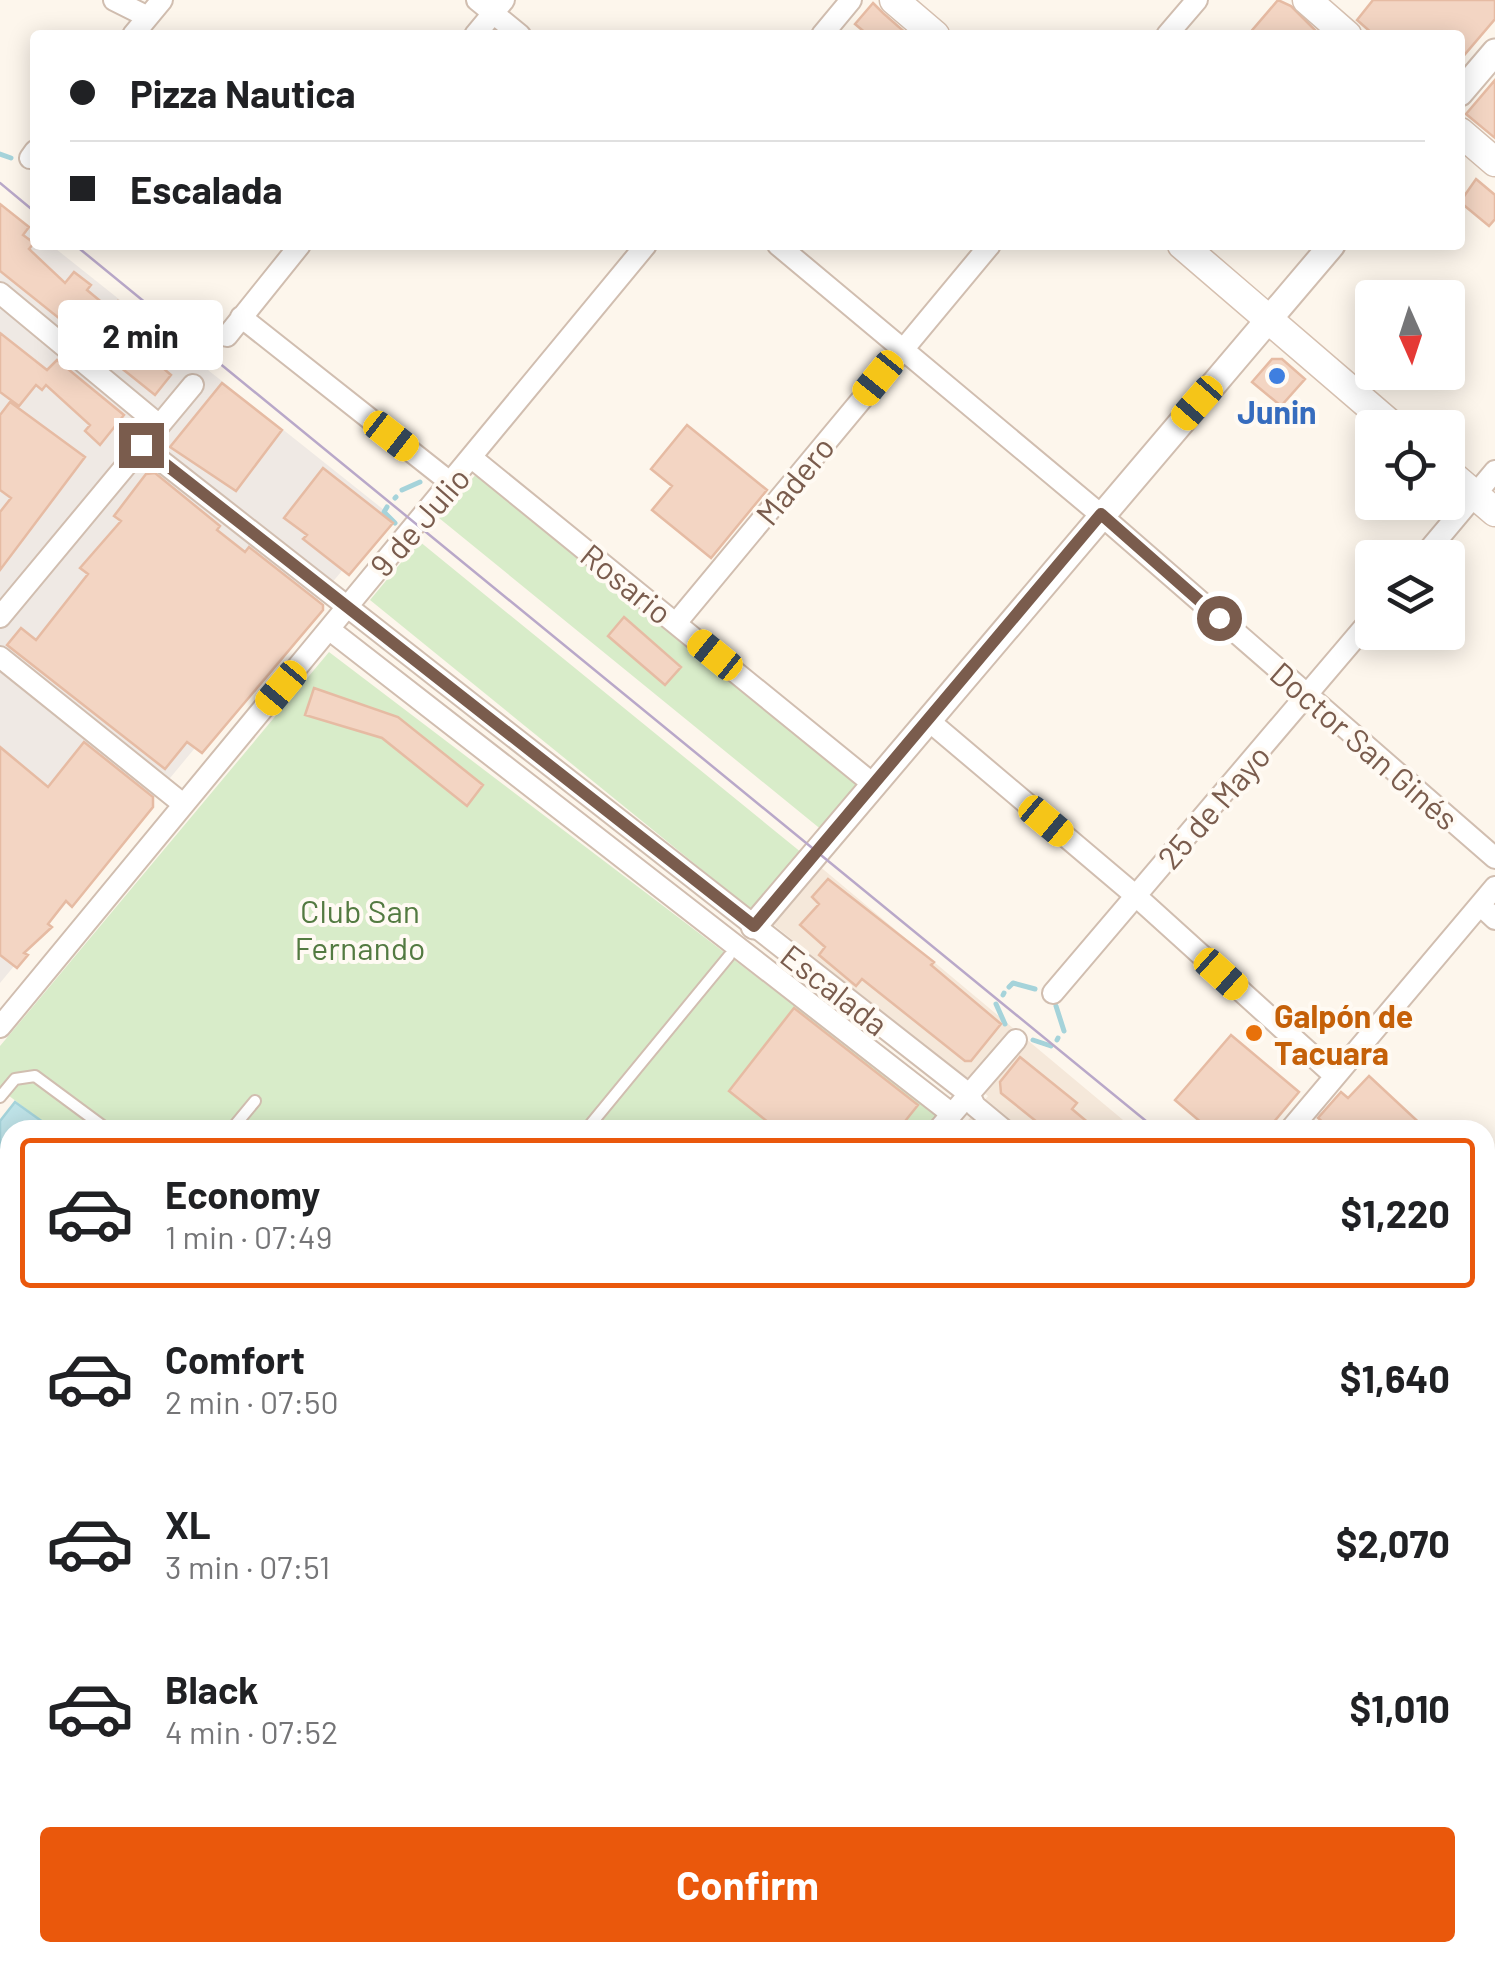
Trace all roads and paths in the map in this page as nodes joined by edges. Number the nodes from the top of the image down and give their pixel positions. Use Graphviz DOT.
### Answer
graph roads {
  1 [pos="114,0"];
  2 [pos="162,0"];
  3 [pos="852,0"];
  4 [pos="894,0"];
  5 [pos="1197,0"];
  6 [pos="1307,0"];
  7 [pos="491,4"];
  8 [pos="148,17"];
  9 [pos="137,30"];
  10 [pos="478,30"];
  11 [pos="515,30"];
  12 [pos="826,30"];
  13 [pos="929,30"];
  14 [pos="1171,30"];
  15 [pos="1342,30"];
  16 [pos="1495,52"];
  17 [pos="1465,86"];
  18 [pos="1465,136"];
  19 [pos="1495,162"];
  20 [pos="296,250"];
  21 [pos="642,250"];
  22 [pos="784,250"];
  23 [pos="986,250"];
  24 [pos="1188,250"];
  25 [pos="1328,250"];
  26 [pos="0,292"];
  27 [pos="241,317"];
  28 [pos="1269,320"];
  29 [pos="227,336"];
  30 [pos="903,348"];
  31 [pos="193,385"];
  32 [pos="1375,410"];
  33 [pos="158,424"];
  34 [pos="141,445"];
  35 [pos="472,458"];
  36 [pos="1495,471"];
  37 [pos="451,484"];
  38 [pos="1465,486"];
  39 [pos="1485,503"];
  40 [pos="1101,514"];
  41 [pos="1443,540"];
  42 [pos="347,604"];
  43 [pos="0,617"];
  44 [pos="676,624"];
  45 [pos="330,630"];
  46 [pos="1355,638"];
  47 [pos="0,657"];
  48 [pos="1308,695"];
  49 [pos="928,720"];
  50 [pos="874,784"];
  51 [pos="182,804"];
  52 [pos="1495,858"];
  53 [pos="1495,887"];
  54 [pos="1136,896"];
  55 [pos="1487,912"];
  56 [pos="754,926"];
  57 [pos="733,951"];
  58 [pos="1053,994"];
  59 [pos="4,1013"];
  60 [pos="1016,1040"];
  61 [pos="1335,1076"];
  62 [pos="969,1094"];
  63 [pos="0,1097"];
  64 [pos="254,1102"];
  65 [pos="94,1120"];
  66 [pos="239,1120"];
  67 [pos="594,1120"];
  68 [pos="943,1120"];
  69 [pos="947,1120"];
  70 [pos="992,1120"];
  71 [pos="1298,1120"];
  1 -- 8 [label="street"];
  2 -- 8 [label="street"];
  3 -- 12 [label="street"];
  4 -- 13 [label="main road"];
  5 -- 14 [label="street"];
  6 -- 15 [label="main road"];
  7 -- 10 [label="street"];
  7 -- 11 [label="street"];
  8 -- 9 [label="street"];
  16 -- 17 [label="street"];
  18 -- 19 [label="main road"];
  20 -- 27 [label="street"];
  21 -- 35 [label="street, 9 de Julio"];
  22 -- 30 [label="street, Doctor San Ginés"];
  23 -- 30 [label="street, Madero"];
  24 -- 28 [label="main road"];
  25 -- 28 [label="street"];
  26 -- 33 [label="street"];
  27 -- 29 [label="street"];
  27 -- 37 [label="street"];
  28 -- 32 [label="main road"];
  28 -- 40 [label="street"];
  30 -- 40 [label="street, Doctor San Ginés"];
  30 -- 44 [label="street, Madero"];
  31 -- 33 [label="street"];
  33 -- 34 [label="street"];
  34 -- 42 [label="street, Escalada"];
  34 -- 43 [label="street"];
  35 -- 37 [label="street, 9 de Julio"];
  35 -- 44 [label="street, Rosario"];
  36 -- 39 [label="street"];
  37 -- 42 [label="street, 9 de Julio"];
  38 -- 39 [label="main road"];
  39 -- 41 [label="street"];
  40 -- 48 [label="street, Doctor San Ginés"];
  40 -- 49 [label="street"];
  42 -- 45 [label="street, 9 de Julio"];
  42 -- 56 [label="street, Escalada"];
  44 -- 50 [label="street, Rosario"];
  45 -- 51 [label="street, 9 de Julio"];
  45 -- 57 [label="street, Escalada"];
  46 -- 48 [label="street, 25 de Mayo"];
  47 -- 51 [label="street"];
  48 -- 52 [label="street, Doctor San Ginés"];
  48 -- 54 [label="street, 25 de Mayo"];
  49 -- 50 [label="street"];
  49 -- 54 [label="street"];
  50 -- 56 [label="street"];
  51 -- 59 [label="street, 9 de Julio"];
  53 -- 55 [label="street"];
  54 -- 58 [label="street, 25 de Mayo"];
  54 -- 61 [label="street"];
  55 -- 61 [label="street"];
  56 -- 57 [label="street"];
  56 -- 62 [label="street, Escalada"];
  57 -- 67 [label="lane"];
  57 -- 68 [label="street, Escalada"];
  60 -- 62 [label="street"];
  61 -- 71 [label="street"];
  62 -- 69 [label="street"];
  62 -- 70 [label="street, Escalada"];
  63 -- 65 [label="lane"];
  64 -- 66 [label="lane"];
}
